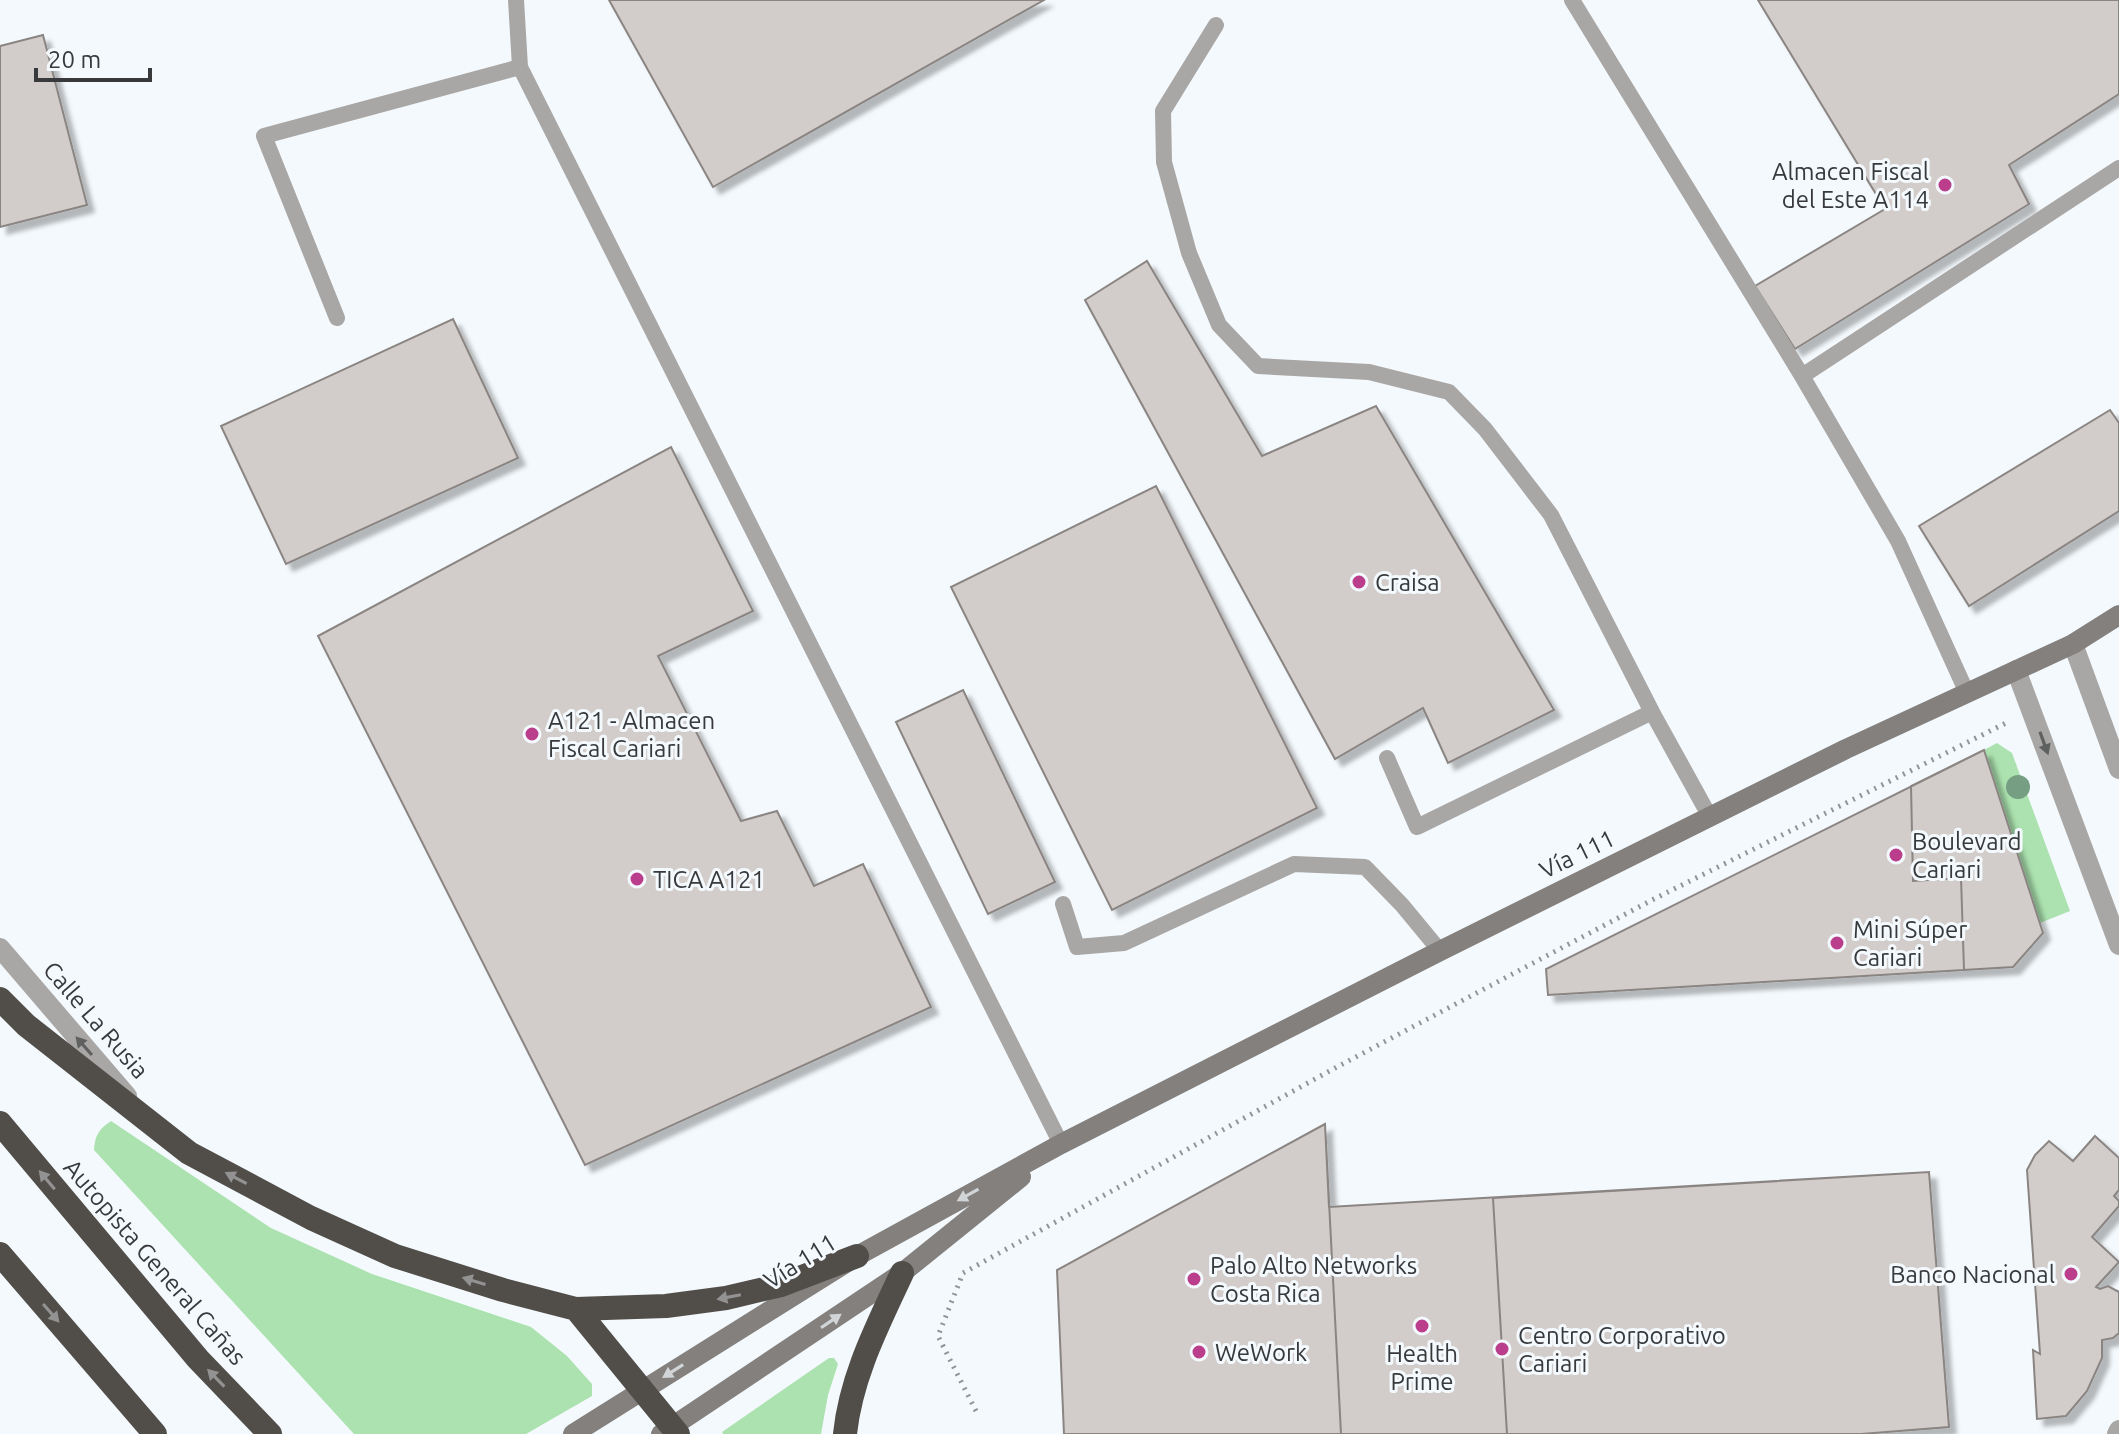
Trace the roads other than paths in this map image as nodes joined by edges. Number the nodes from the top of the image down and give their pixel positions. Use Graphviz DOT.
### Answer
graph roads {
  1 [pos="516,0"];
  2 [pos="1572,0"];
  3 [pos="1216,25"];
  4 [pos="520,67"];
  5 [pos="2119,168"];
  6 [pos="337,318"];
  7 [pos="1802,376"];
  8 [pos="2119,615"];
  9 [pos="2119,625"];
  10 [pos="2073,644"];
  11 [pos="2016,670"];
  12 [pos="1967,693"];
  13 [pos="1652,712"];
  14 [pos="1387,758"];
  15 [pos="2119,769"];
  16 [pos="1710,817"];
  17 [pos="1063,904"];
  18 [pos="2119,945"];
  19 [pos="0,948"];
  20 [pos="1440,951"];
  21 [pos="0,999"];
  22 [pos="0,1123"];
  23 [pos="153,1126"];
  24 [pos="1061,1144"];
  25 [pos="0,1254"];
  26 [pos="857,1256"];
  27 [pos="902,1273"];
  28 [pos="576,1309"];
  29 [pos="644,1389"];
  30 [pos="671,1431"];
  31 [pos="155,1434"];
  32 [pos="270,1434"];
  33 [pos="573,1434"];
  34 [pos="845,1434"];
  1 -- 4 [label="lane"];
  2 -- 7 [label="lane"];
  3 -- 13 [label="lane"];
  4 -- 6 [label="lane"];
  4 -- 24 [label="lane"];
  5 -- 7 [label="lane"];
  7 -- 12 [label="lane"];
  8 -- 10 [label="main road, Vía 111"];
  9 -- 10 [label="main road"];
  10 -- 11 [label="main road, Vía 111"];
  10 -- 15 [label="street"];
  11 -- 12 [label="main road, Vía 111"];
  11 -- 18 [label="street, one-way"];
  12 -- 16 [label="main road, Vía 111"];
  13 -- 14 [label="lane"];
  13 -- 16 [label="lane"];
  16 -- 20 [label="main road, Vía 111"];
  17 -- 20 [label="lane"];
  23 -- 19 [label="street, Calle La Rusia, one-way"];
  20 -- 24 [label="main road, Vía 111"];
  21 -- 23 [label="highway"];
  32 -- 22 [label="highway, Autopista General Cañas, one-way"];
  28 -- 23 [label="highway, one-way"];
  24 -- 26 [label="main road, Vía 111, one-way"];
  24 -- 27 [label="main road, Vía 111"];
  25 -- 31 [label="highway, one-way"];
  26 -- 28 [label="highway, one-way"];
  26 -- 29 [label="main road, Vía 111, one-way"];
  30 -- 27 [label="main road, Vía 111, one-way"];
  27 -- 34 [label="highway"];
  28 -- 29 [label="highway"];
  29 -- 30 [label="highway"];
  29 -- 33 [label="main road, Vía 111"];
}
